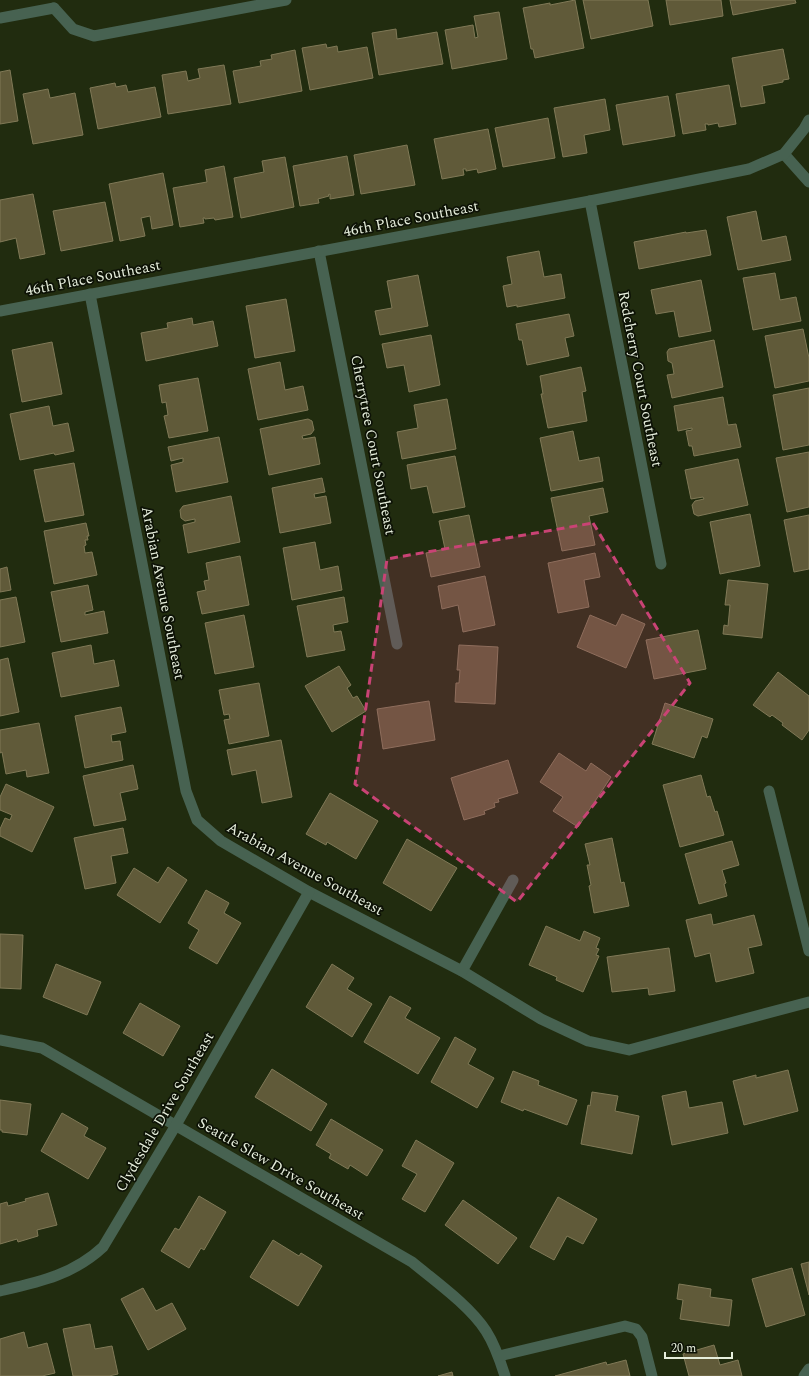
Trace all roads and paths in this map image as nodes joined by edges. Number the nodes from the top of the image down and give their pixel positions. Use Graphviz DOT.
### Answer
graph roads {
  1 [pos="286,0"];
  2 [pos="54,4"];
  3 [pos="0,18"];
  4 [pos="809,120"];
  5 [pos="784,154"];
  6 [pos="809,182"];
  7 [pos="590,201"];
  8 [pos="319,251"];
  9 [pos="90,294"];
  10 [pos="0,311"];
  11 [pos="661,564"];
  12 [pos="397,644"];
  13 [pos="768,791"];
  14 [pos="513,880"];
  15 [pos="309,892"];
  16 [pos="809,951"];
  17 [pos="462,971"];
  18 [pos="809,1002"];
  19 [pos="0,1040"];
  20 [pos="176,1125"];
  21 [pos="0,1292"];
  22 [pos="499,1356"];
  23 [pos="505,1376"];
  24 [pos="652,1376"];
  1 -- 2 [label="street"];
  2 -- 3 [label="street"];
  4 -- 5 [label="street, 46th Place Southeast"];
  5 -- 6 [label="street"];
  5 -- 7 [label="street, 46th Place Southeast"];
  7 -- 8 [label="street, 46th Place Southeast"];
  7 -- 11 [label="street, Redcherry Court Southeast"];
  8 -- 9 [label="street, 46th Place Southeast"];
  8 -- 12 [label="street, Cherrytree Court Southeast"];
  9 -- 10 [label="street, 46th Place Southeast"];
  9 -- 15 [label="street, Arabian Avenue Southeast"];
  13 -- 16 [label="street"];
  14 -- 17 [label="street"];
  15 -- 17 [label="street, Arabian Avenue Southeast"];
  15 -- 20 [label="street, Clydesdale Drive Southeast"];
  17 -- 18 [label="street, Arabian Avenue Southeast"];
  19 -- 20 [label="street, Seattle Slew Drive Southeast"];
  20 -- 21 [label="street, Clydesdale Drive Southeast"];
  20 -- 22 [label="street, Seattle Slew Drive Southeast"];
  22 -- 23 [label="street, Seattle Slew Drive Southeast"];
  22 -- 24 [label="street"];
}
